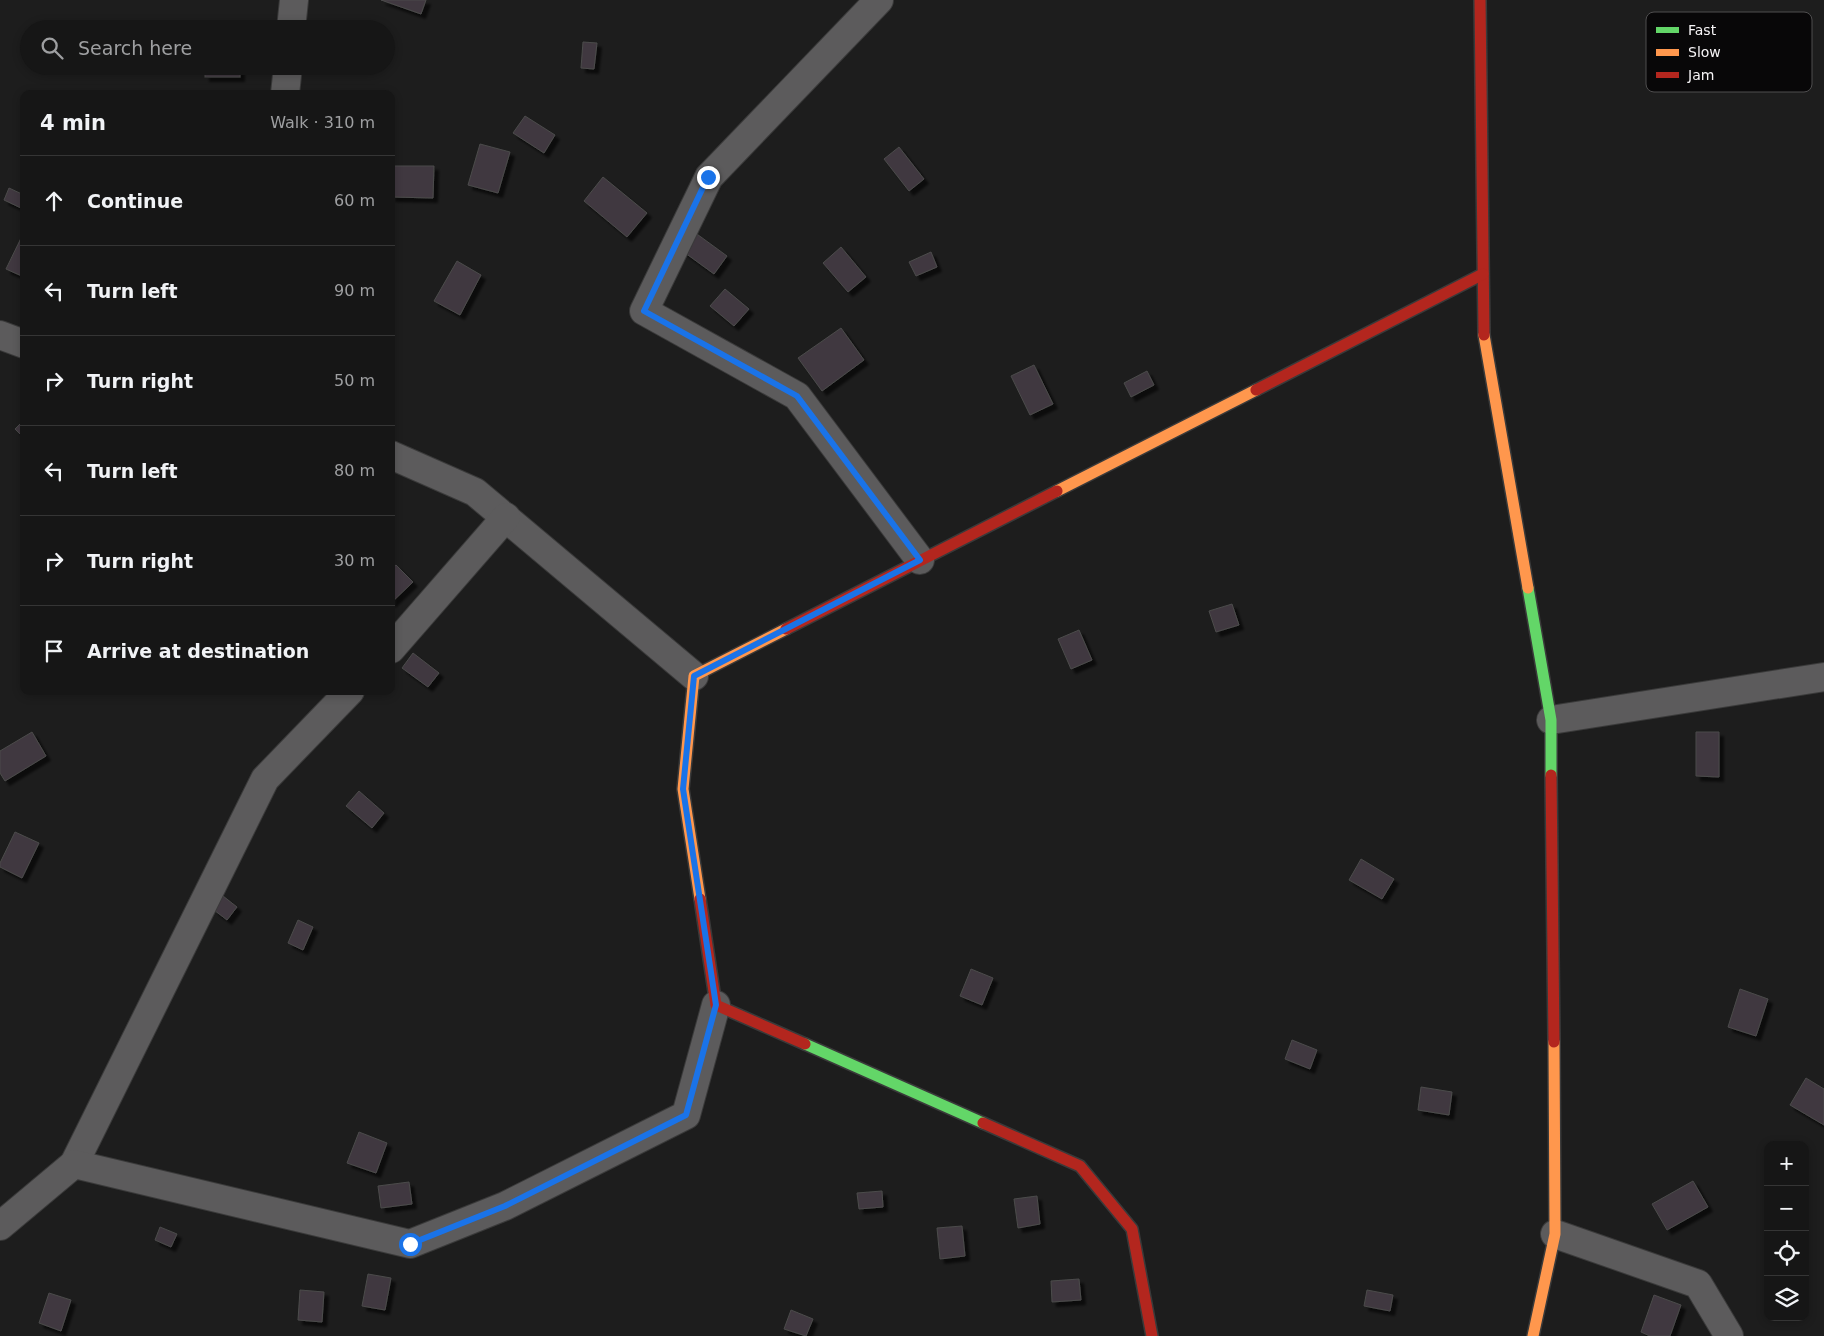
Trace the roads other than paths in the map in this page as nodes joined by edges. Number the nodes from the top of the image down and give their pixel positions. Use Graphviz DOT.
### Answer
graph roads {
  1 [pos="294,0"];
  2 [pos="879,0"];
  3 [pos="1480,0"];
  4 [pos="292,20"];
  5 [pos="287,75"];
  6 [pos="285,90"];
  7 [pos="1483,274"];
  8 [pos="0,335"];
  9 [pos="20,342"];
  10 [pos="395,457"];
  11 [pos="506,517"];
  12 [pos="920,560"];
  13 [pos="395,644"];
  14 [pos="694,676"];
  15 [pos="1824,677"];
  16 [pos="346,695"];
  17 [pos="1552,720"];
  18 [pos="716,1005"];
  19 [pos="74,1164"];
  20 [pos="0,1226"];
  21 [pos="1555,1234"];
  22 [pos="1152,1336"];
  23 [pos="1533,1336"];
  24 [pos="1729,1336"];
  1 -- 4 [label="street"];
  2 -- 12 [label="street"];
  3 -- 7 [label="street"];
  5 -- 6 [label="street"];
  7 -- 12 [label="street"];
  7 -- 17 [label="street"];
  8 -- 9 [label="street"];
  10 -- 11 [label="street"];
  11 -- 13 [label="street"];
  11 -- 14 [label="street"];
  12 -- 14 [label="street"];
  14 -- 18 [label="street"];
  15 -- 17 [label="street"];
  16 -- 19 [label="street"];
  17 -- 21 [label="street"];
  18 -- 19 [label="street"];
  18 -- 22 [label="street"];
  19 -- 20 [label="street"];
  21 -- 23 [label="street"];
  21 -- 24 [label="street"];
}
